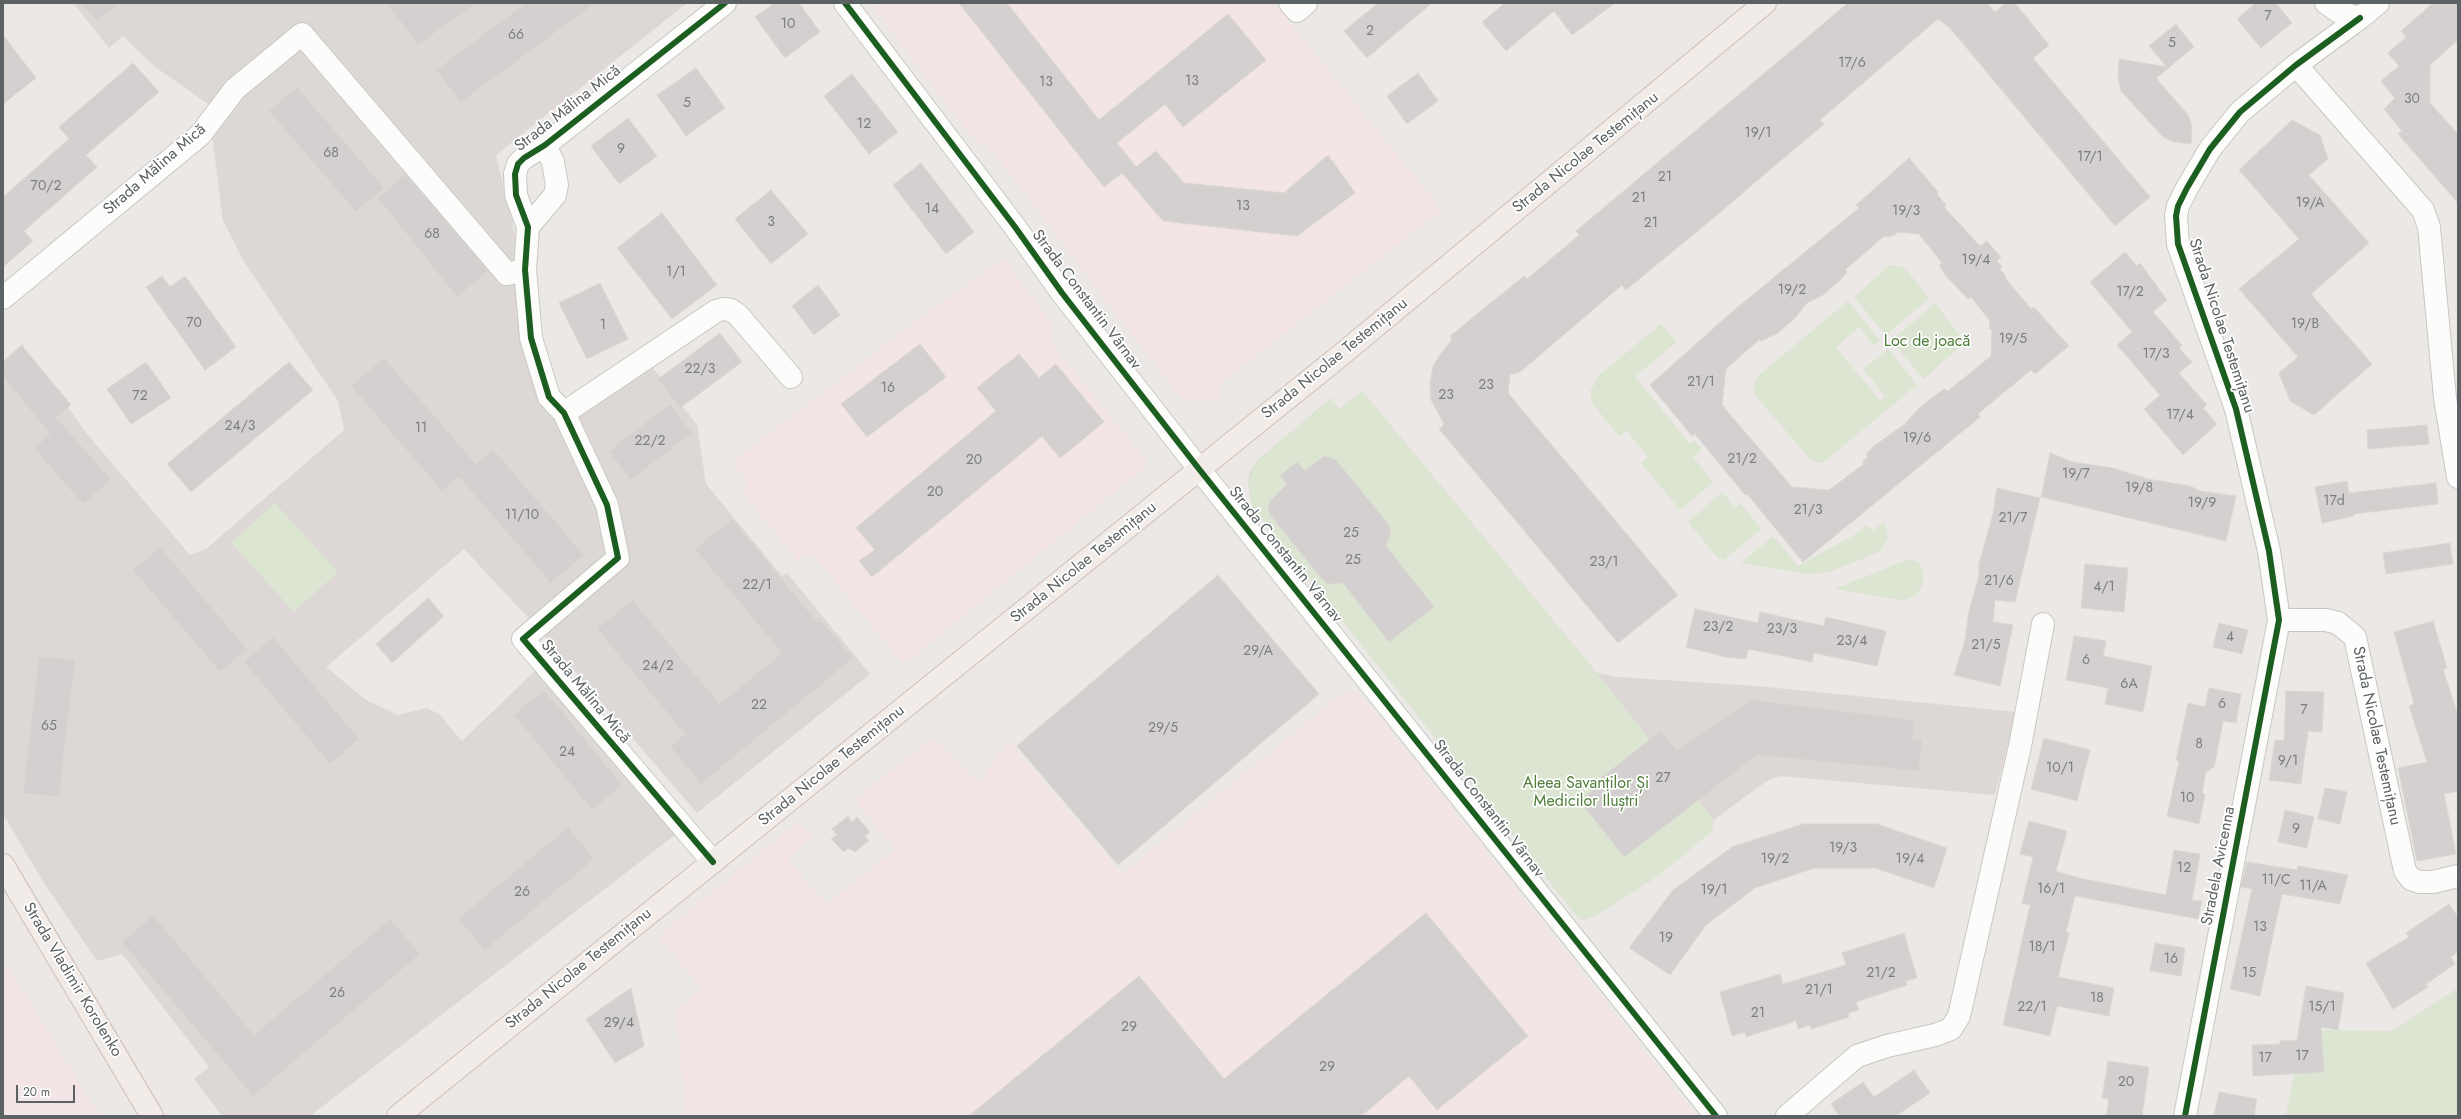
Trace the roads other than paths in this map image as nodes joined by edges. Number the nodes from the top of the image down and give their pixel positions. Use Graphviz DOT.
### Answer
graph roads {
  1 [pos="725,3"];
  2 [pos="845,3"];
  3 [pos="1765,3"];
  4 [pos="2326,3"];
  5 [pos="2378,3"];
  6 [pos="2360,18"];
  7 [pos="2296,65"];
  8 [pos="545,145"];
  9 [pos="528,227"];
  10 [pos="524,270"];
  11 [pos="3,298"];
  12 [pos="791,377"];
  13 [pos="564,413"];
  14 [pos="1199,469"];
  15 [pos="2458,477"];
  16 [pos="2279,620"];
  17 [pos="2043,624"];
  18 [pos="713,862"];
  19 [pos="3,865"];
  20 [pos="2458,876"];
  21 [pos="152,1116"];
  22 [pos="398,1116"];
  23 [pos="1716,1116"];
  24 [pos="1787,1116"];
  25 [pos="2185,1116"];
  1 -- 8 [label="street, Strada Mălina Mică"];
  2 -- 14 [label="street, Strada Constantin Vârnav"];
  3 -- 14 [label="main road, Strada Nicolae Testemițanu"];
  4 -- 6 [label="street"];
  5 -- 6 [label="street, Strada Nicolae Testemițanu"];
  6 -- 7 [label="street, Strada Nicolae Testemițanu"];
  7 -- 15 [label="street"];
  7 -- 16 [label="street, Strada Nicolae Testemițanu"];
  8 -- 9 [label="street, Strada Mălina Mică"];
  8 -- 9 [label="street, Strada Mălina Mică"];
  9 -- 10 [label="street, Strada Mălina Mică"];
  10 -- 11 [label="street, Strada Mălina Mică"];
  10 -- 13 [label="street, Strada Mălina Mică"];
  12 -- 13 [label="street"];
  13 -- 18 [label="street, Strada Mălina Mică"];
  14 -- 18 [label="main road, Strada Nicolae Testemițanu"];
  14 -- 23 [label="street, Strada Constantin Vârnav"];
  16 -- 20 [label="street, Strada Nicolae Testemițanu"];
  16 -- 25 [label="street, Stradela Avicenna"];
  17 -- 24 [label="street"];
  18 -- 22 [label="main road, Strada Nicolae Testemițanu"];
  19 -- 21 [label="main road, Strada Vladimir Korolenko"];
}
